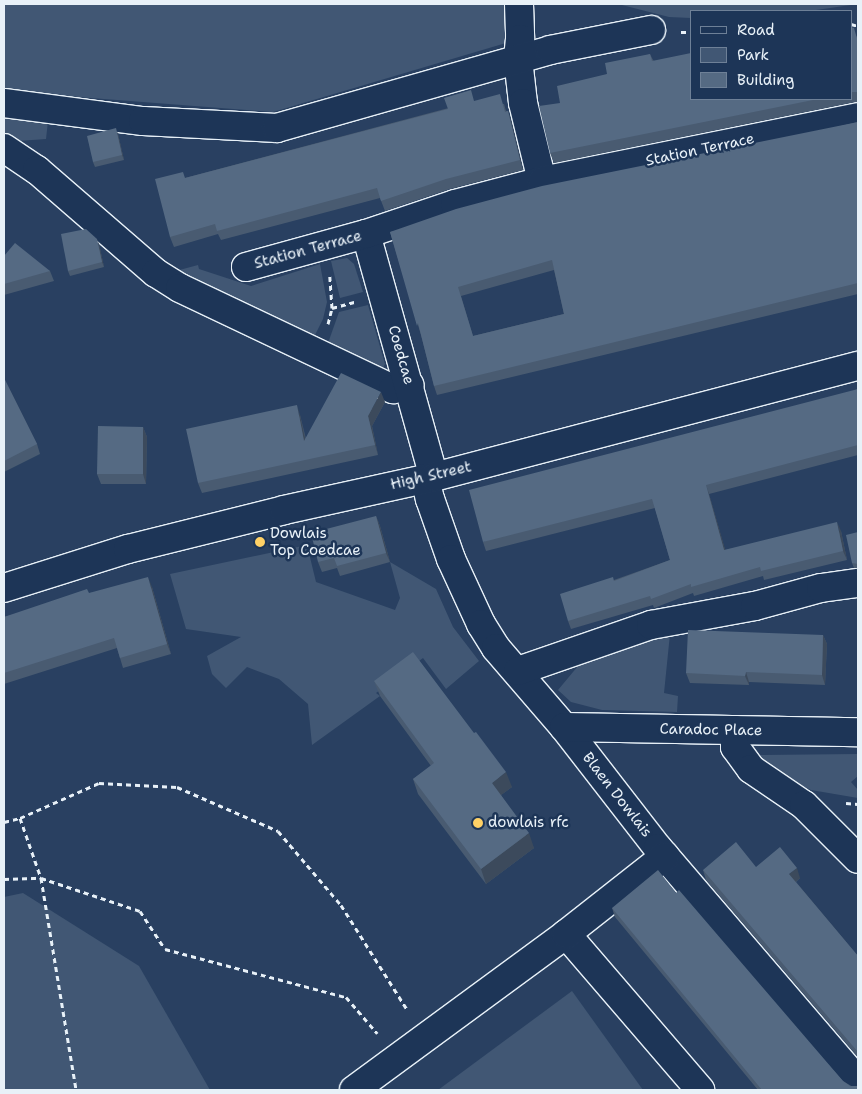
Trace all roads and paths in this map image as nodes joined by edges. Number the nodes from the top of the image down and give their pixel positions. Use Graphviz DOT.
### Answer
graph roads {
  1 [pos="519,4"];
  2 [pos="651,30"];
  3 [pos="518,59"];
  4 [pos="4,103"];
  5 [pos="858,117"];
  6 [pos="4,148"];
  7 [pos="542,181"];
  8 [pos="366,234"];
  9 [pos="320,247"];
  10 [pos="246,267"];
  11 [pos="315,352"];
  12 [pos="858,366"];
  13 [pos="410,386"];
  14 [pos="430,477"];
  15 [pos="858,583"];
  16 [pos="4,588"];
  17 [pos="518,671"];
  18 [pos="564,727"];
  19 [pos="735,730"];
  20 [pos="858,732"];
  21 [pos="20,818"];
  22 [pos="4,822"];
  23 [pos="665,856"];
  24 [pos="858,859"];
  25 [pos="41,878"];
  26 [pos="4,879"];
  27 [pos="566,934"];
  28 [pos="426,1036"];
  29 [pos="398,1057"];
  30 [pos="858,1081"];
  31 [pos="76,1090"];
  32 [pos="354,1090"];
  33 [pos="700,1090"];
  1 -- 3 [label="street"];
  2 -- 3 [label="street"];
  3 -- 4 [label="street"];
  3 -- 7 [label="street"];
  5 -- 7 [label="street, Station Terrace"];
  6 -- 11 [label="street"];
  7 -- 8 [label="street, Station Terrace"];
  8 -- 9 [label="street, Station Terrace"];
  8 -- 13 [label="street, Coedcae"];
  9 -- 10 [label="street, Station Terrace"];
  9 -- 11 [label="path"];
  11 -- 13 [label="street"];
  12 -- 14 [label="street, High Street"];
  13 -- 14 [label="street, Coedcae"];
  14 -- 16 [label="street, High Street"];
  14 -- 17 [label="street, Blaen Dowlais"];
  15 -- 17 [label="street"];
  17 -- 18 [label="street, Blaen Dowlais"];
  18 -- 19 [label="street, Caradoc Place"];
  18 -- 23 [label="street, Blaen Dowlais"];
  19 -- 20 [label="street, Caradoc Place"];
  19 -- 24 [label="street"];
  21 -- 22 [label="path"];
  21 -- 25 [label="path"];
  21 -- 28 [label="path"];
  23 -- 27 [label="street"];
  23 -- 30 [label="street, Blaen Dowlais"];
  25 -- 26 [label="path"];
  25 -- 29 [label="path"];
  25 -- 31 [label="path"];
  27 -- 28 [label="street"];
  27 -- 33 [label="street"];
  28 -- 29 [label="street"];
  29 -- 32 [label="street"];
}
